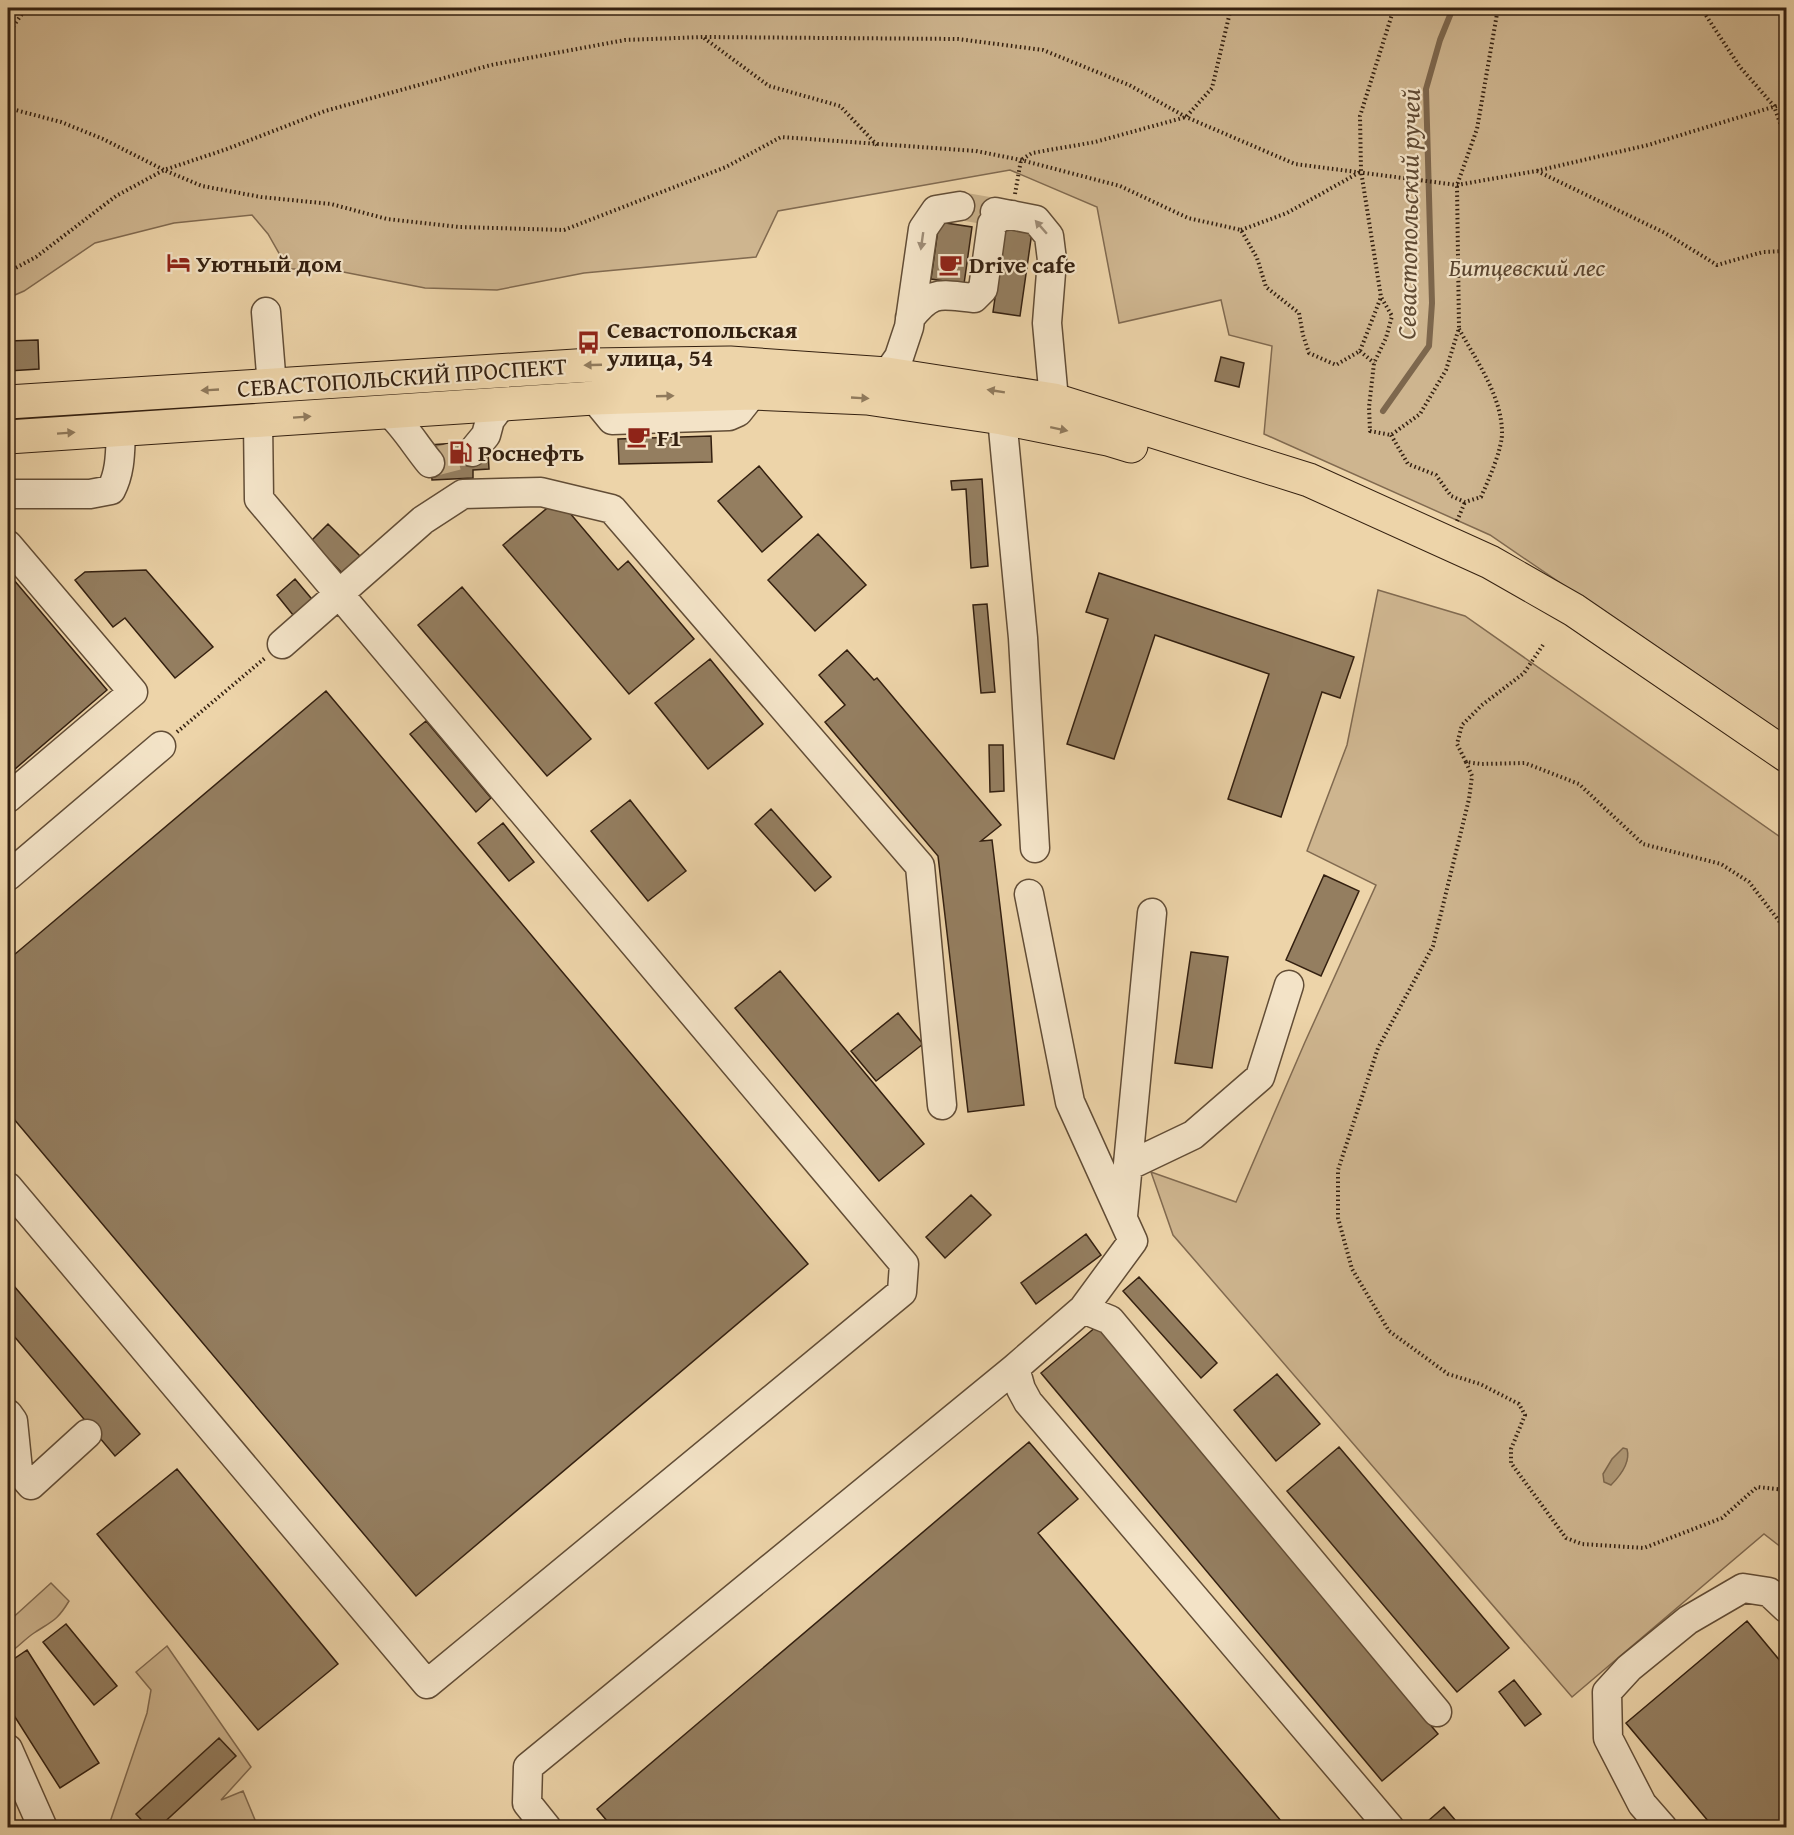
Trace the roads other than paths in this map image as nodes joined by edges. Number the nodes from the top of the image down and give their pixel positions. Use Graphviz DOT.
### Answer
graph roads {
  1 [pos="960,207"];
  2 [pos="266,312"];
  3 [pos="910,318"];
  4 [pos="887,374"];
  5 [pos="272,386"];
  6 [pos="1054,400"];
  7 [pos="8,402"];
  8 [pos="502,404"];
  9 [pos="389,412"];
  10 [pos="1002,418"];
  11 [pos="258,421"];
  12 [pos="121,430"];
  13 [pos="8,437"];
  14 [pos="472,452"];
  15 [pos="430,463"];
  16 [pos="8,494"];
  17 [pos="10,552"];
  18 [pos="339,594"];
  19 [pos="282,644"];
  20 [pos="161,746"];
  21 [pos="1786,755"];
  22 [pos="1786,774"];
  23 [pos="8,798"];
  24 [pos="1035,848"];
  25 [pos="8,876"];
  26 [pos="1029,894"];
  27 [pos="1152,913"];
  28 [pos="1288,985"];
  29 [pos="942,1105"];
  30 [pos="1128,1166"];
  31 [pos="8,1187"];
  32 [pos="1123,1218"];
  33 [pos="1083,1310"];
  34 [pos="1016,1368"];
  35 [pos="8,1414"];
  36 [pos="87,1434"];
  37 [pos="1786,1608"];
  38 [pos="1437,1712"];
  39 [pos="8,1749"];
  40 [pos="43,1827"];
  41 [pos="548,1827"];
  42 [pos="1390,1827"];
  43 [pos="1663,1827"];
  1 -- 3 [label="lane, one-way"];
  2 -- 5 [label="lane"];
  3 -- 4 [label="lane"];
  6 -- 3 [label="lane, one-way"];
  4 -- 5 [label="main road, СЕВАСТОПОЛЬСКИЙ ПРОСПЕКТ, one-way"];
  6 -- 4 [label="main road, СЕВАСТОПОЛЬСКИЙ ПРОСПЕКТ, one-way"];
  5 -- 7 [label="main road, СЕВАСТОПОЛЬСКИЙ ПРОСПЕКТ, one-way"];
  6 -- 21 [label="main road, СЕВАСТОПОЛЬСКИЙ ПРОСПЕКТ"];
  8 -- 9 [label="main road, СЕВАСТОПОЛЬСКИЙ ПРОСПЕКТ"];
  8 -- 10 [label="main road, СЕВАСТОПОЛЬСКИЙ ПРОСПЕКТ, one-way"];
  8 -- 14 [label="lane"];
  11 -- 9 [label="main road, СЕВАСТОПОЛЬСКИЙ ПРОСПЕКТ, one-way"];
  9 -- 15 [label="lane"];
  10 -- 22 [label="main road, СЕВАСТОПОЛЬСКИЙ ПРОСПЕКТ, one-way"];
  10 -- 24 [label="lane"];
  11 -- 12 [label="main road, СЕВАСТОПОЛЬСКИЙ ПРОСПЕКТ"];
  11 -- 18 [label="lane"];
  13 -- 12 [label="main road, СЕВАСТОПОЛЬСКИЙ ПРОСПЕКТ, one-way"];
  12 -- 16 [label="lane"];
  17 -- 23 [label="lane"];
  18 -- 19 [label="lane"];
  18 -- 29 [label="lane"];
  18 -- 31 [label="lane"];
  20 -- 25 [label="lane"];
  26 -- 32 [label="lane"];
  27 -- 30 [label="lane"];
  28 -- 30 [label="lane"];
  30 -- 32 [label="lane"];
  32 -- 33 [label="lane"];
  33 -- 34 [label="lane"];
  33 -- 38 [label="lane"];
  34 -- 41 [label="lane"];
  34 -- 42 [label="lane"];
  35 -- 36 [label="lane"];
  37 -- 43 [label="lane"];
  39 -- 40 [label="lane"];
}
